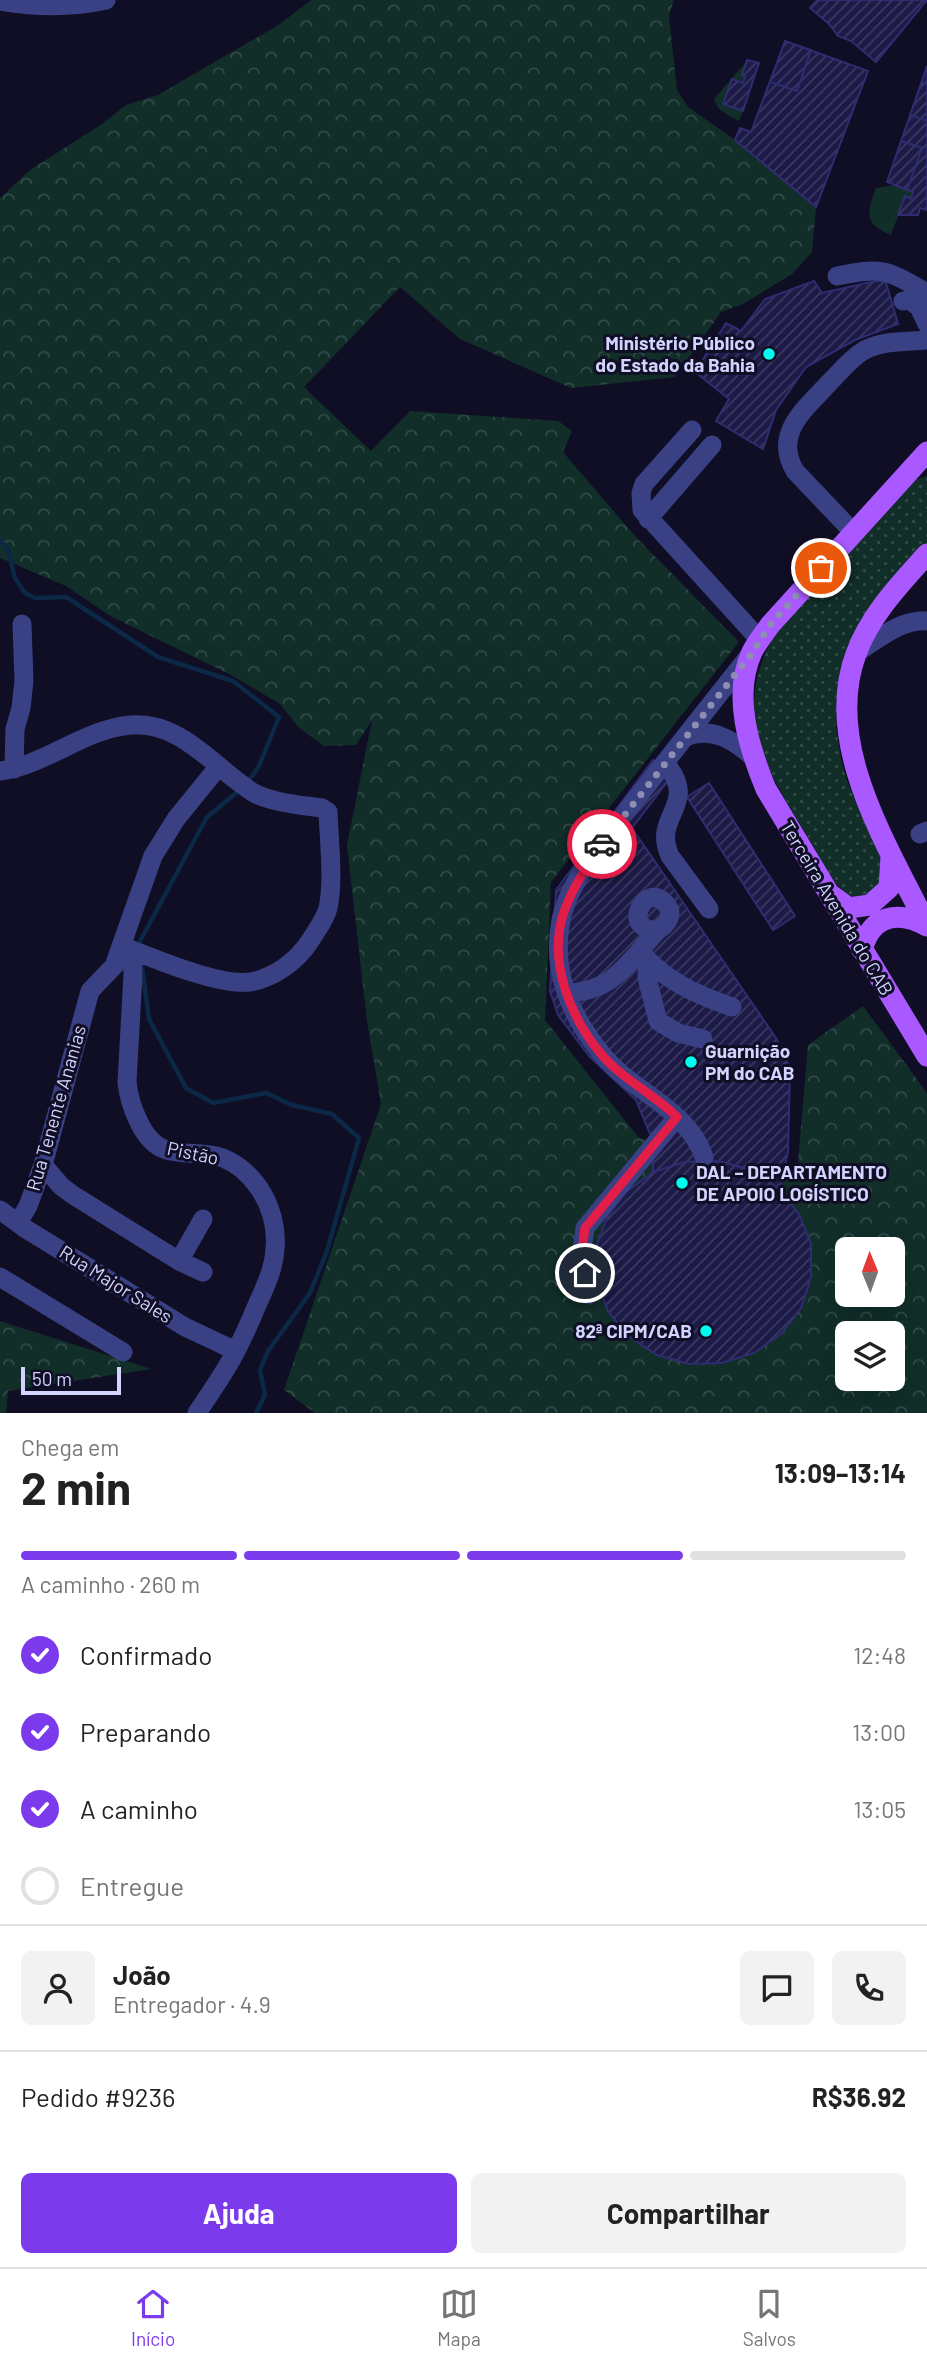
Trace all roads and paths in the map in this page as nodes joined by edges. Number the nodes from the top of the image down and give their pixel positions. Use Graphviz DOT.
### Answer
graph roads {
  1 [pos="106,0"];
  2 [pos="0,1"];
  3 [pos="836,276"];
  4 [pos="927,293"];
  5 [pos="903,301"];
  6 [pos="927,324"];
  7 [pos="927,340"];
  8 [pos="692,430"];
  9 [pos="712,445"];
  10 [pos="927,452"];
  11 [pos="918,469"];
  12 [pos="649,519"];
  13 [pos="853,532"];
  14 [pos="927,554"];
  15 [pos="927,621"];
  16 [pos="22,624"];
  17 [pos="756,646"];
  18 [pos="856,653"];
  19 [pos="685,737"];
  20 [pos="753,757"];
  21 [pos="665,762"];
  22 [pos="219,766"];
  23 [pos="7,770"];
  24 [pos="891,852"];
  25 [pos="827,891"];
  26 [pos="709,909"];
  27 [pos="927,926"];
  28 [pos="658,930"];
  29 [pos="127,948"];
  30 [pos="862,950"];
  31 [pos="643,955"];
  32 [pos="566,993"];
  33 [pos="732,1007"];
  34 [pos="703,1039"];
  35 [pos="927,1056"];
  36 [pos="677,1117"];
  37 [pos="704,1157"];
  38 [pos="43,1165"];
  39 [pos="0,1210"];
  40 [pos="203,1219"];
  41 [pos="18,1223"];
  42 [pos="179,1261"];
  43 [pos="203,1272"];
  44 [pos="0,1277"];
  45 [pos="589,1295"];
  46 [pos="236,1351"];
  47 [pos="123,1352"];
  48 [pos="197,1413"];
  1 -- 2 [label="street"];
  3 -- 4 [label="street"];
  5 -- 6 [label="street"];
  7 -- 13 [label="street"];
  8 -- 12 [label="street"];
  9 -- 12 [label="street"];
  10 -- 11 [label="main road"];
  11 -- 13 [label="main road"];
  12 -- 17 [label="street"];
  13 -- 17 [label="main road"];
  14 -- 18 [label="main road"];
  15 -- 18 [label="street"];
  16 -- 23 [label="street"];
  17 -- 19 [label="street"];
  17 -- 20 [label="main road, Terceira Avenida do CAB"];
  18 -- 24 [label="main road"];
  19 -- 20 [label="street"];
  19 -- 21 [label="street"];
  20 -- 25 [label="main road, Terceira Avenida do CAB"];
  21 -- 26 [label="street"];
  21 -- 32 [label="street"];
  22 -- 23 [label="street"];
  22 -- 29 [label="street"];
  22 -- 29 [label="street"];
  24 -- 25 [label="main road"];
  24 -- 27 [label="main road"];
  25 -- 30 [label="main road, Terceira Avenida do CAB"];
  27 -- 30 [label="main road"];
  28 -- 31 [label="street"];
  29 -- 38 [label="street, Rua Tenente Ananias"];
  29 -- 46 [label="street, Pistão"];
  30 -- 35 [label="main road, Terceira Avenida do CAB"];
  31 -- 32 [label="street"];
  31 -- 33 [label="street"];
  31 -- 34 [label="street"];
  32 -- 36 [label="street"];
  36 -- 37 [label="street"];
  36 -- 45 [label="street"];
  38 -- 41 [label="street, Rua Tenente Ananias"];
  38 -- 42 [label="street"];
  39 -- 41 [label="street, Rua Major Sales"];
  40 -- 42 [label="street"];
  41 -- 46 [label="street, Rua Major Sales"];
  42 -- 43 [label="street"];
  44 -- 47 [label="street"];
  46 -- 48 [label="street, Pistão"];
}
